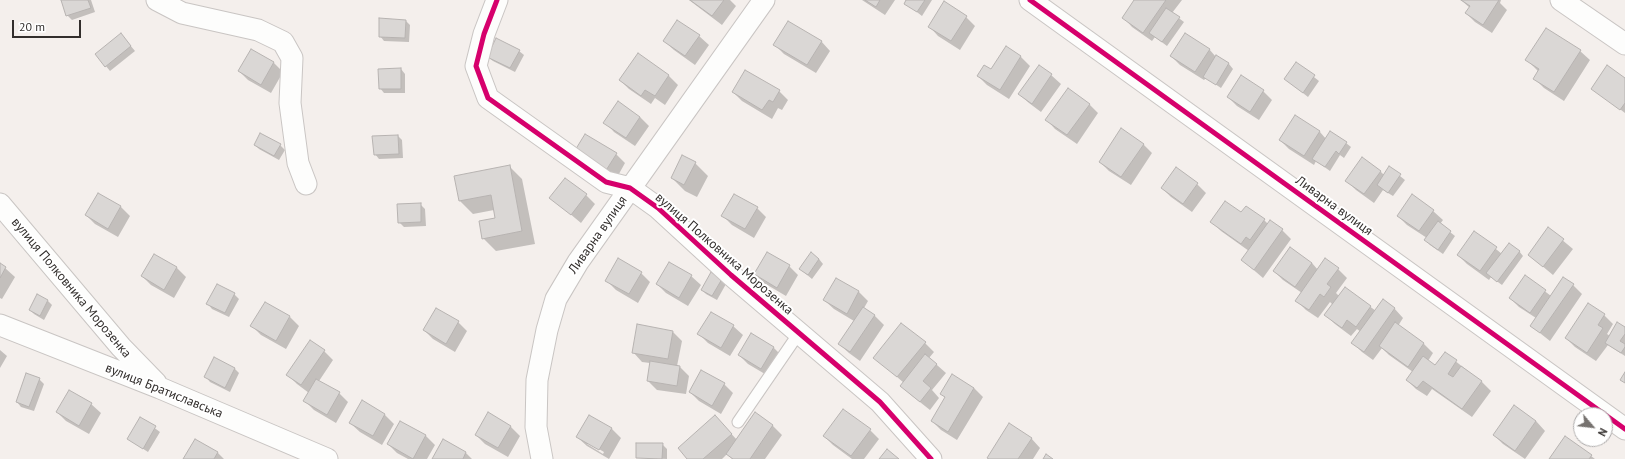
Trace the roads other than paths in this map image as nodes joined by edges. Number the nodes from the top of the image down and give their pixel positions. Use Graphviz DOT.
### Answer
graph roads {
  1 [pos="157,0"];
  2 [pos="497,0"];
  3 [pos="764,0"];
  4 [pos="1030,0"];
  5 [pos="1562,0"];
  6 [pos="1625,44"];
  7 [pos="306,184"];
  8 [pos="630,188"];
  9 [pos="0,204"];
  10 [pos="0,325"];
  11 [pos="799,333"];
  12 [pos="160,388"];
  13 [pos="738,422"];
  14 [pos="1625,429"];
  15 [pos="327,459"];
  16 [pos="542,459"];
  17 [pos="931,459"];
  1 -- 7 [label="street"];
  2 -- 8 [label="street, вулиця Полковника Морозенка"];
  3 -- 8 [label="street, Ливарна вулиця"];
  4 -- 14 [label="street, Ливарна вулиця"];
  5 -- 6 [label="street"];
  8 -- 11 [label="street, вулиця Полковника Морозенка"];
  8 -- 16 [label="street, Ливарна вулиця"];
  9 -- 12 [label="street, вулиця Полковника Морозенка"];
  10 -- 12 [label="street, вулиця Братиславська"];
  11 -- 13 [label="lane"];
  11 -- 17 [label="street, вулиця Полковника Морозенка"];
  12 -- 15 [label="street, вулиця Братиславська"];
}
